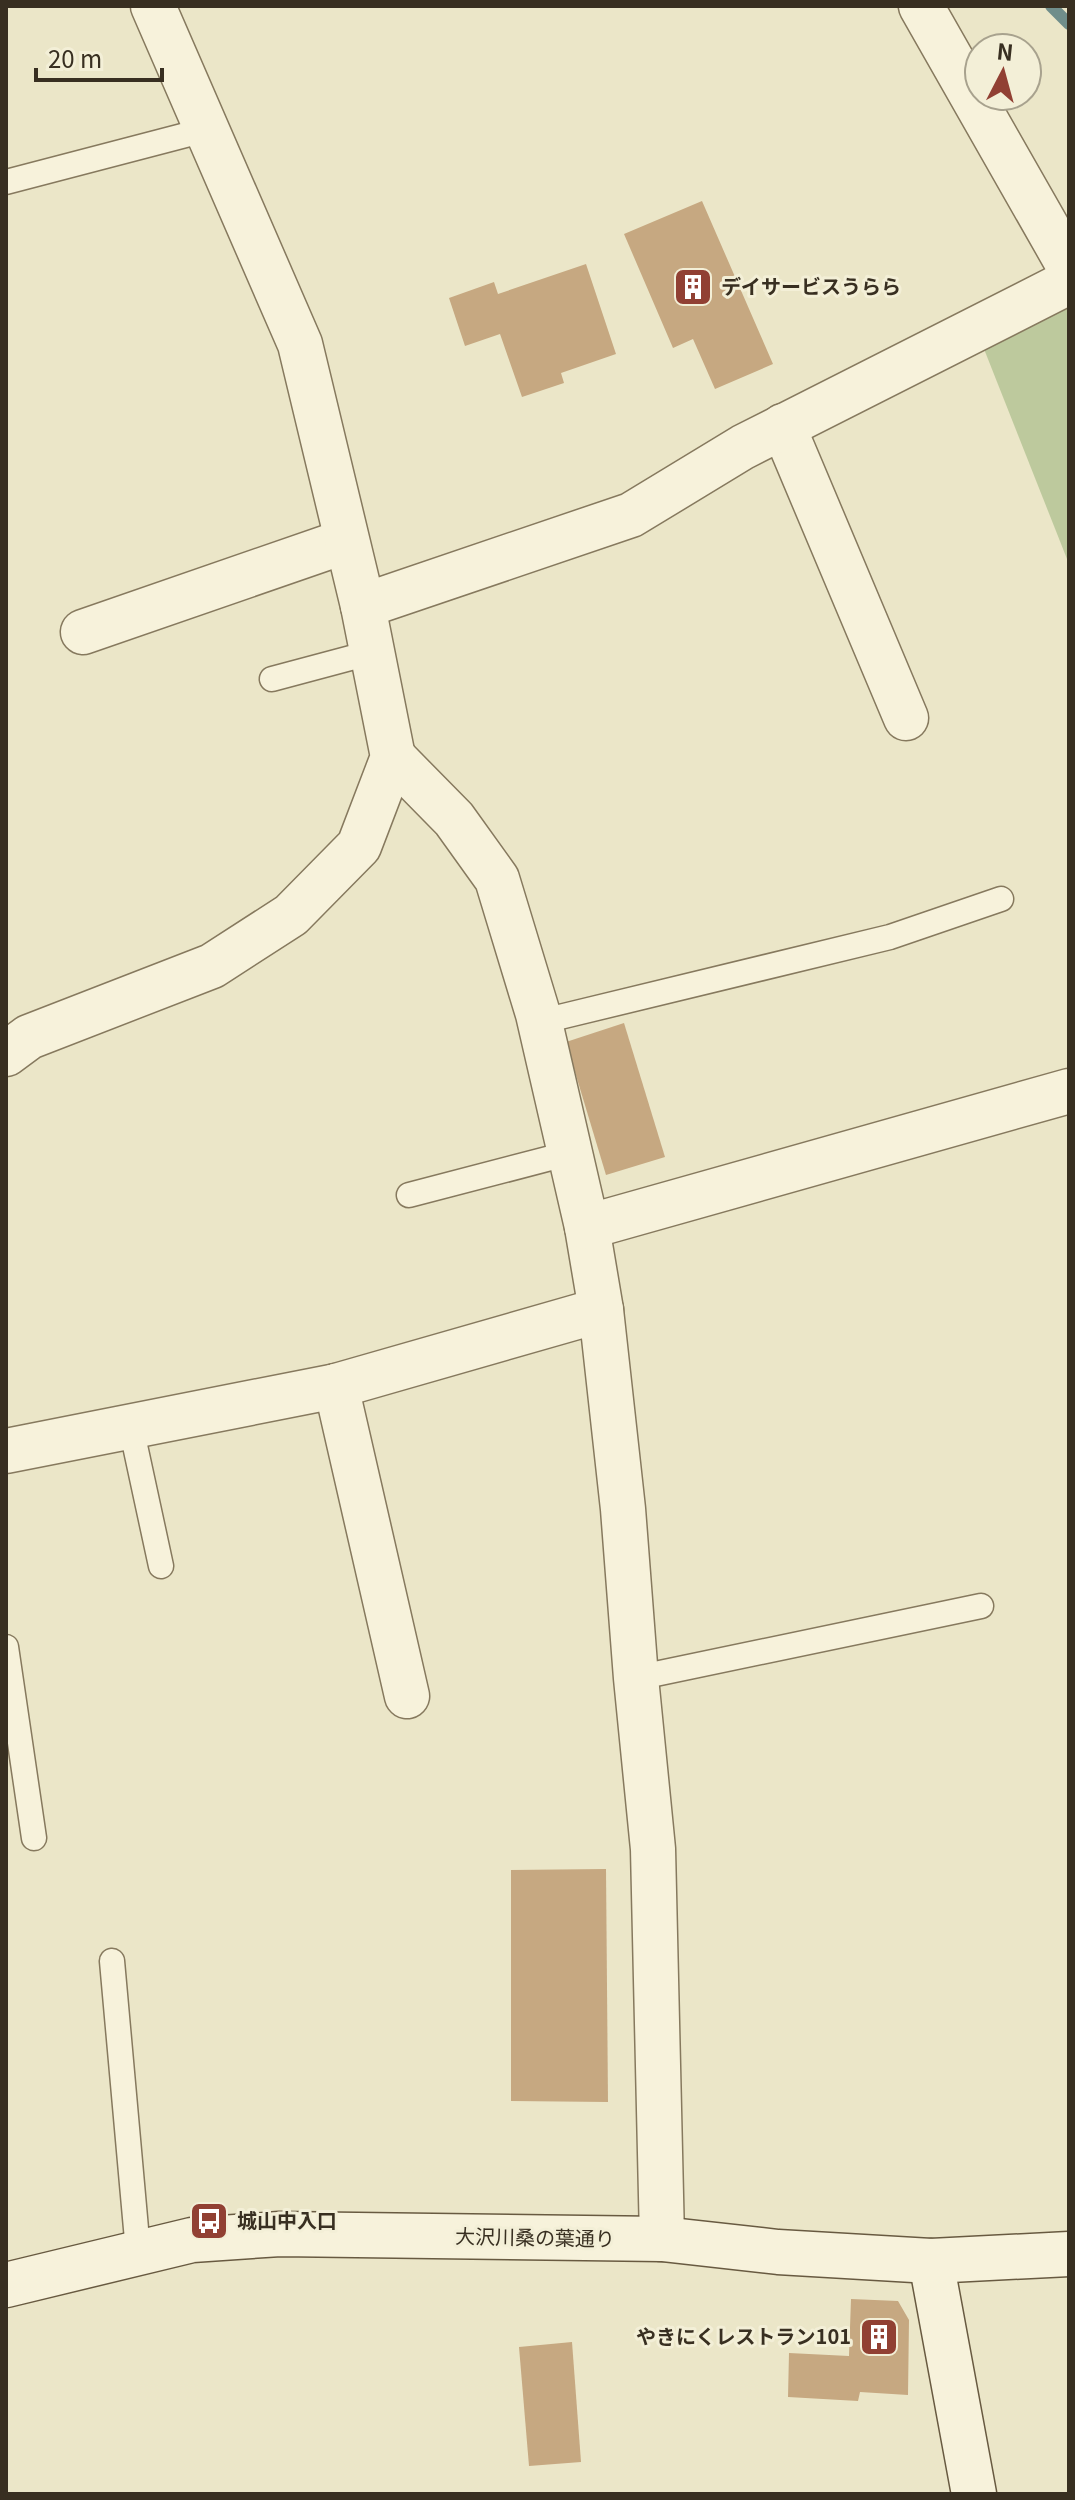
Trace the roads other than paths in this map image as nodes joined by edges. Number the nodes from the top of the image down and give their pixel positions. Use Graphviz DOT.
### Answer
graph roads {
  1 [pos="153,6"];
  2 [pos="921,6"];
  3 [pos="205,130"];
  4 [pos="6,182"];
  5 [pos="1069,266"];
  6 [pos="1069,282"];
  7 [pos="783,426"];
  8 [pos="346,541"];
  9 [pos="363,606"];
  10 [pos="83,632"];
  11 [pos="373,652"];
  12 [pos="272,679"];
  13 [pos="906,718"];
  14 [pos="393,757"];
  15 [pos="1001,899"];
  16 [pos="539,1022"];
  17 [pos="6,1054"];
  18 [pos="1069,1091"];
  19 [pos="570,1153"];
  20 [pos="409,1195"];
  21 [pos="587,1227"];
  22 [pos="601,1310"];
  23 [pos="336,1386"];
  24 [pos="131,1427"];
  25 [pos="6,1451"];
  26 [pos="161,1566"];
  27 [pos="981,1606"];
  28 [pos="6,1647"];
  29 [pos="636,1678"];
  30 [pos="407,1696"];
  31 [pos="34,1838"];
  32 [pos="112,1961"];
  33 [pos="662,2239"];
  34 [pos="138,2251"];
  35 [pos="1069,2254"];
  36 [pos="931,2261"];
  37 [pos="6,2285"];
  38 [pos="974,2494"];
  1 -- 3 [label="street"];
  2 -- 5 [label="street"];
  3 -- 4 [label="lane"];
  3 -- 8 [label="street"];
  6 -- 7 [label="street"];
  7 -- 9 [label="street"];
  7 -- 13 [label="street"];
  8 -- 9 [label="street"];
  8 -- 10 [label="street"];
  9 -- 11 [label="street"];
  11 -- 12 [label="lane"];
  11 -- 14 [label="street"];
  14 -- 16 [label="street"];
  14 -- 17 [label="street"];
  15 -- 16 [label="lane"];
  16 -- 19 [label="street"];
  18 -- 21 [label="street"];
  19 -- 20 [label="lane"];
  19 -- 21 [label="street"];
  21 -- 22 [label="street"];
  22 -- 23 [label="street"];
  22 -- 29 [label="street"];
  23 -- 24 [label="street"];
  23 -- 30 [label="street"];
  24 -- 25 [label="street"];
  24 -- 26 [label="lane"];
  27 -- 29 [label="lane"];
  28 -- 31 [label="lane"];
  29 -- 33 [label="street"];
  32 -- 34 [label="lane"];
  33 -- 34 [label="street, 大沢川桑の葉通り"];
  33 -- 36 [label="street, 大沢川桑の葉通り"];
  34 -- 37 [label="street, 大沢川桑の葉通り"];
  35 -- 36 [label="street, 大沢川桑の葉通り"];
  36 -- 38 [label="street"];
}
